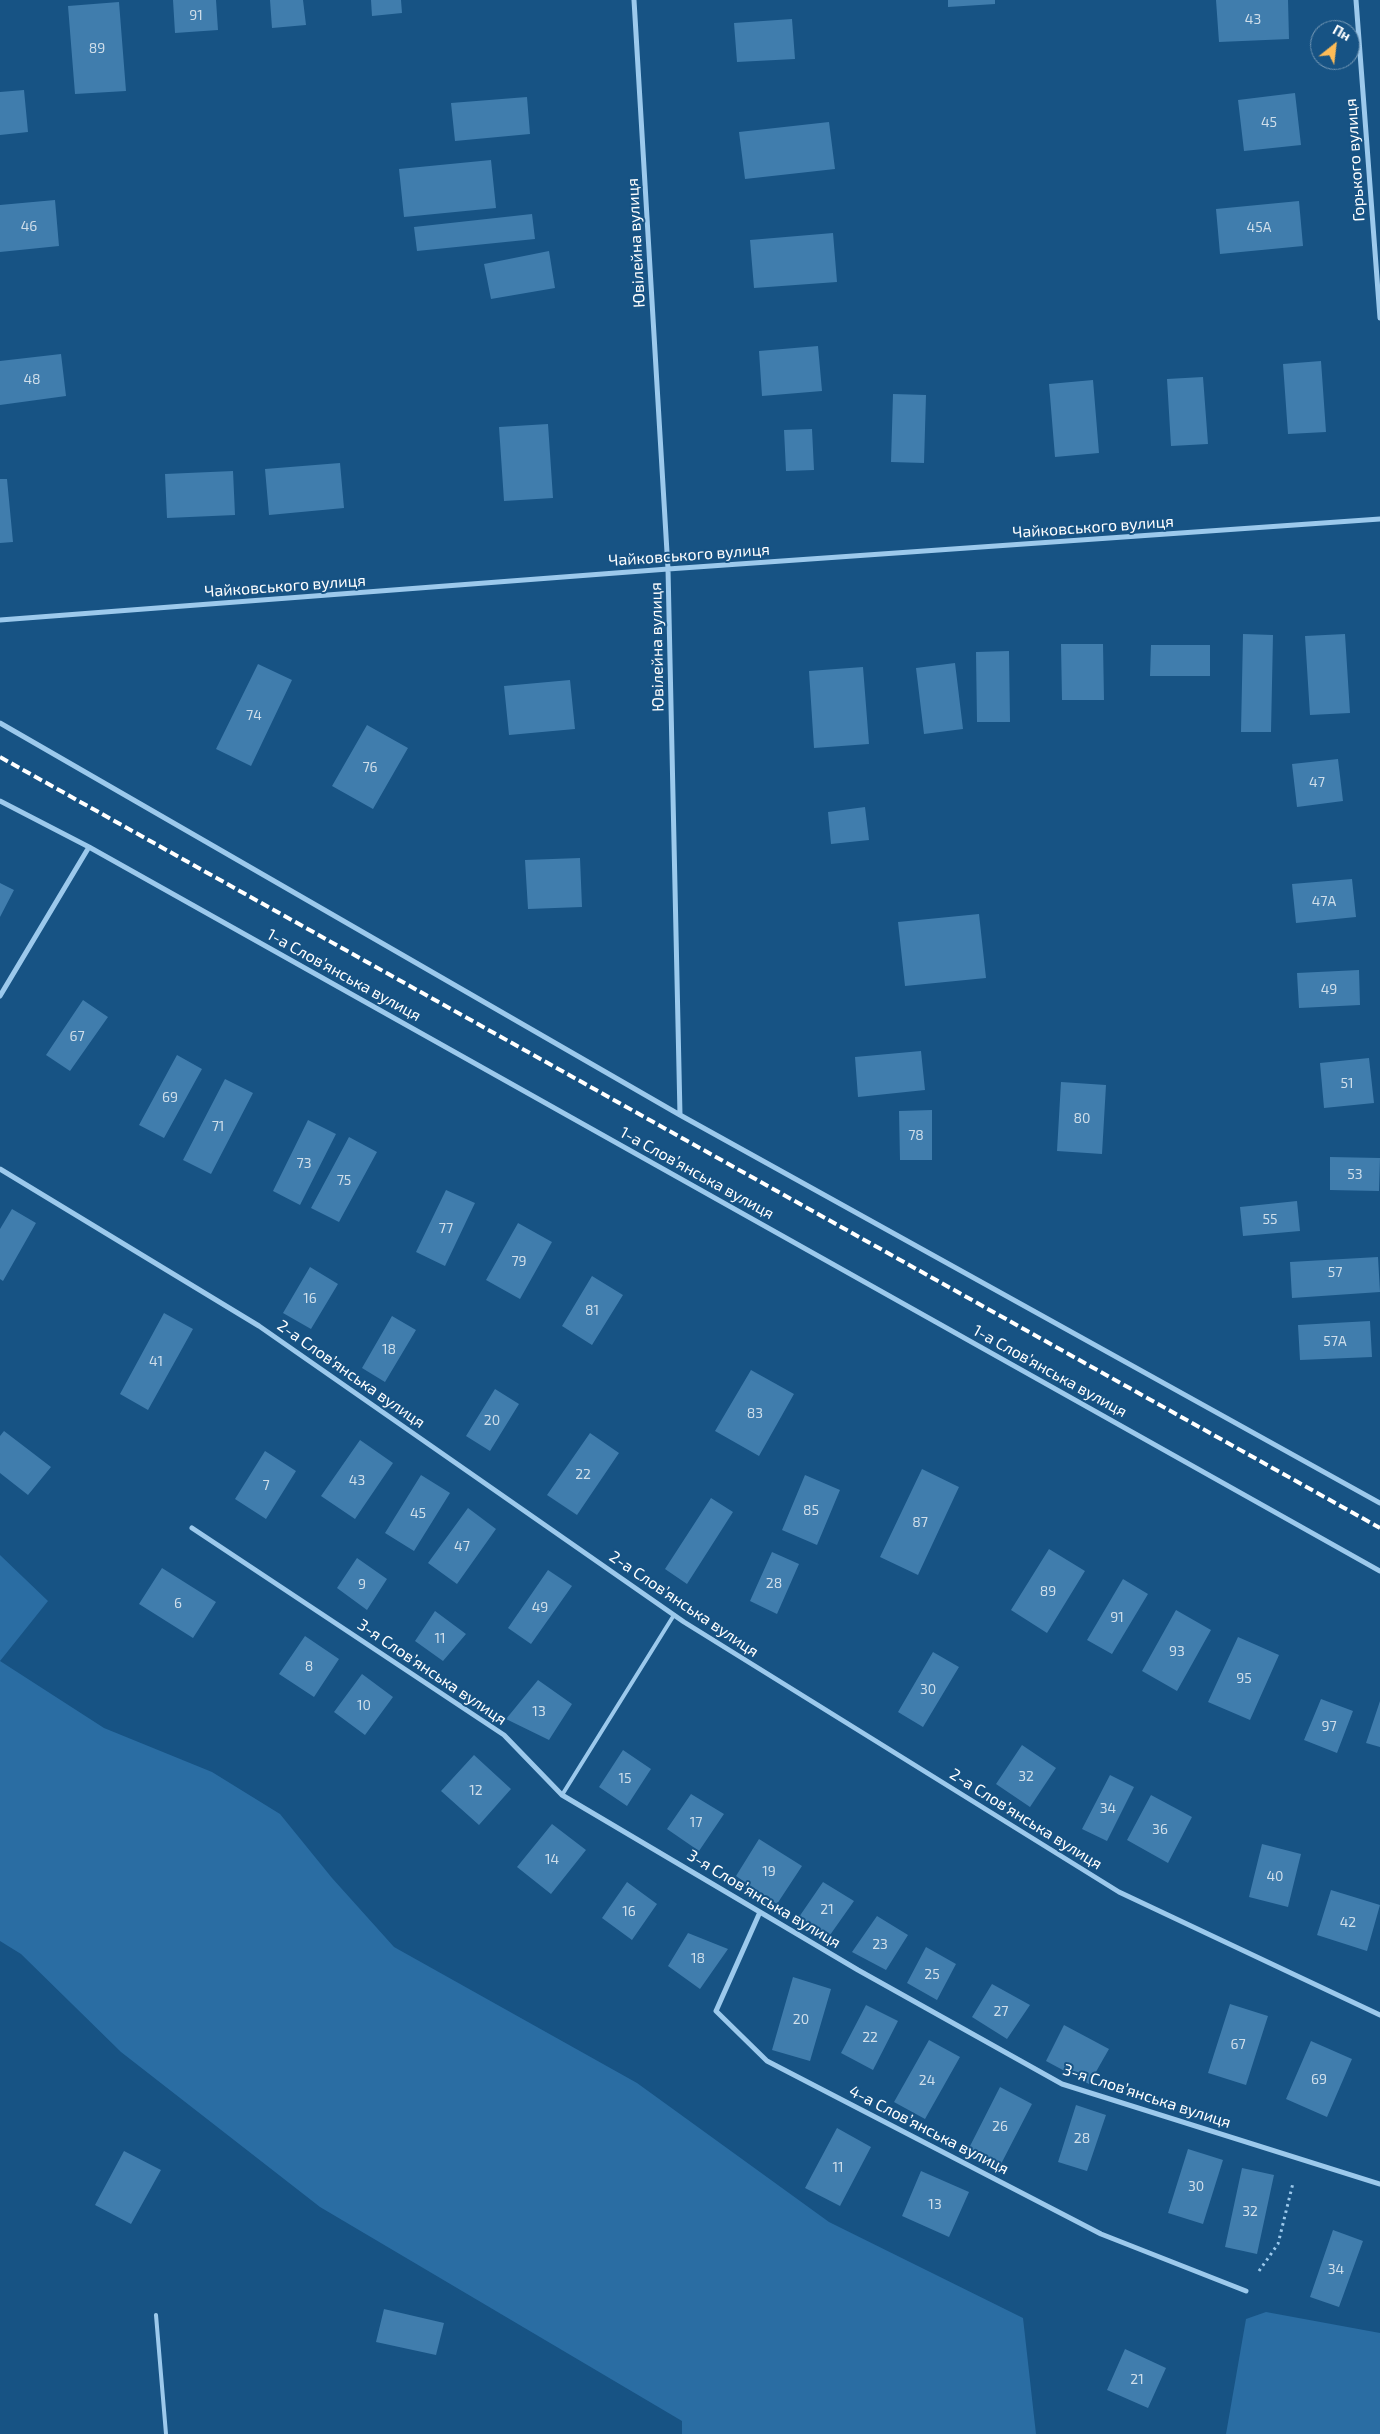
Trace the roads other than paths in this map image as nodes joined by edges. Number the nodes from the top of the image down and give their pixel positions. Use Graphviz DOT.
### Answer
graph roads {
  1 [pos="634,0"];
  2 [pos="1356,0"];
  3 [pos="1380,318"];
  4 [pos="1380,519"];
  5 [pos="668,569"];
  6 [pos="0,620"];
  7 [pos="0,723"];
  8 [pos="0,801"];
  9 [pos="89,847"];
  10 [pos="0,996"];
  11 [pos="680,1115"];
  12 [pos="0,1169"];
  13 [pos="1380,1503"];
  14 [pos="192,1528"];
  15 [pos="1380,1570"];
  16 [pos="674,1615"];
  17 [pos="562,1795"];
  18 [pos="760,1912"];
  19 [pos="1380,2015"];
  20 [pos="1380,2184"];
  21 [pos="1246,2290"];
  22 [pos="156,2315"];
  23 [pos="166,2434"];
  1 -- 5 [label="street, Ювілейна вулиця"];
  2 -- 3 [label="street, Горького вулиця"];
  4 -- 5 [label="street, Чайковського вулиця"];
  5 -- 6 [label="street, Чайковського вулиця"];
  5 -- 11 [label="street, Ювілейна вулиця"];
  7 -- 11 [label="street"];
  8 -- 9 [label="street, 1-а Слов’янська вулиця"];
  9 -- 10 [label="street"];
  9 -- 15 [label="street, 1-а Слов’янська вулиця"];
  11 -- 13 [label="street"];
  12 -- 16 [label="street, 2-а Слов’янська вулиця"];
  14 -- 17 [label="street, 3-я Слов’янська вулиця"];
  16 -- 17 [label="lane"];
  16 -- 19 [label="street, 2-а Слов’янська вулиця"];
  17 -- 18 [label="street, 3-я Слов’янська вулиця"];
  18 -- 20 [label="street, 3-я Слов’янська вулиця"];
  18 -- 21 [label="street, 4-а Слов’янська вулиця"];
  22 -- 23 [label="lane"];
}
